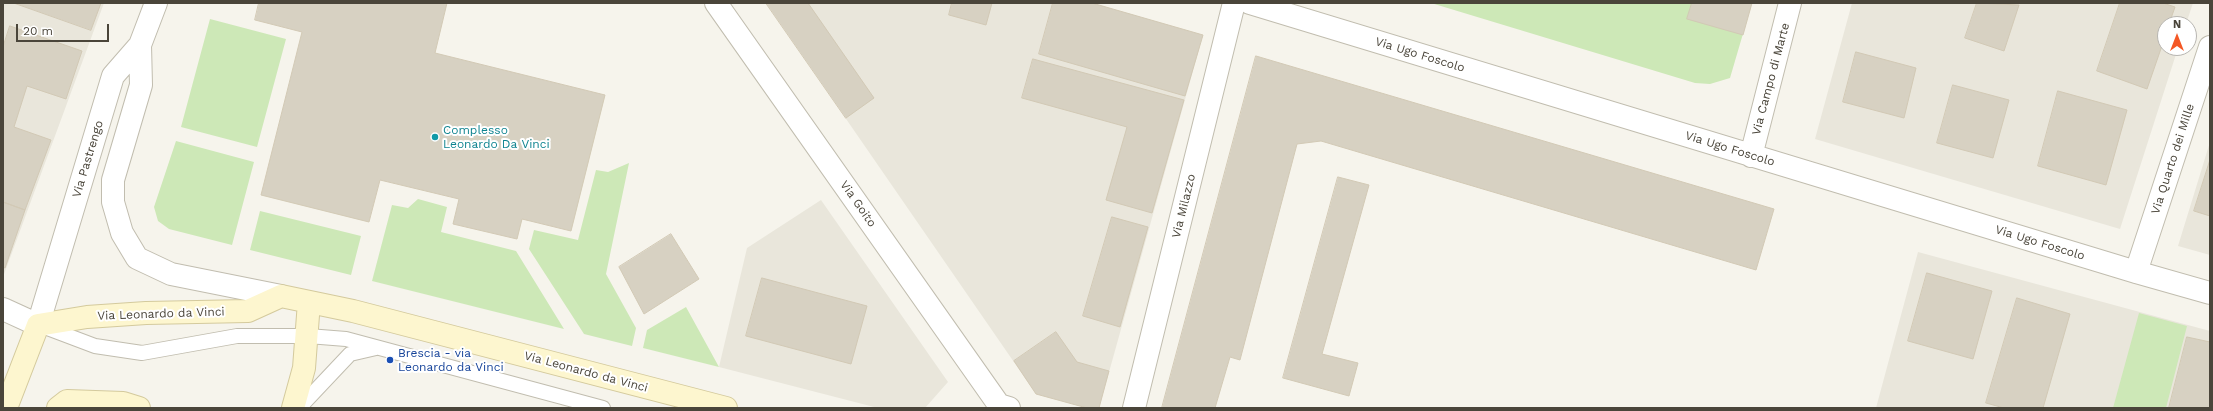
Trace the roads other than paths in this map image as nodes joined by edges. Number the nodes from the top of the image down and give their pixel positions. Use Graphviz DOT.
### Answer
graph roads {
  1 [pos="156,3"];
  2 [pos="716,3"];
  3 [pos="1234,3"];
  4 [pos="1250,3"];
  5 [pos="1790,3"];
  6 [pos="140,45"];
  7 [pos="2210,47"];
  8 [pos="1751,156"];
  9 [pos="2136,272"];
  10 [pos="2210,293"];
  11 [pos="281,296"];
  12 [pos="309,302"];
  13 [pos="3,309"];
  14 [pos="38,325"];
  15 [pos="308,336"];
  16 [pos="378,347"];
  17 [pos="1002,407"];
  18 [pos="6,408"];
  19 [pos="58,408"];
  20 [pos="138,408"];
  21 [pos="293,408"];
  22 [pos="299,408"];
  23 [pos="603,408"];
  24 [pos="726,408"];
  25 [pos="1134,408"];
  1 -- 6 [label="street, Via Pastrengo"];
  2 -- 17 [label="street, Via Goito"];
  3 -- 25 [label="street, Via Milazzo"];
  4 -- 8 [label="street, Via Ugo Foscolo"];
  5 -- 8 [label="street, Via Campo di Marte"];
  6 -- 11 [label="street, Via Leonardo da Vinci"];
  6 -- 14 [label="street, Via Pastrengo"];
  7 -- 9 [label="street, Via Quarto dei Mille"];
  8 -- 9 [label="street, Via Ugo Foscolo"];
  9 -- 10 [label="street, Via Ugo Foscolo"];
  11 -- 12 [label="main road, Via Leonardo da Vinci"];
  11 -- 14 [label="main road, Via Leonardo da Vinci"];
  12 -- 15 [label="main road"];
  12 -- 24 [label="main road, Via Leonardo da Vinci"];
  13 -- 14 [label="street"];
  14 -- 15 [label="lane"];
  14 -- 18 [label="main road"];
  15 -- 16 [label="lane"];
  15 -- 21 [label="main road"];
  16 -- 22 [label="lane"];
  16 -- 23 [label="lane"];
  19 -- 20 [label="main road"];
}
